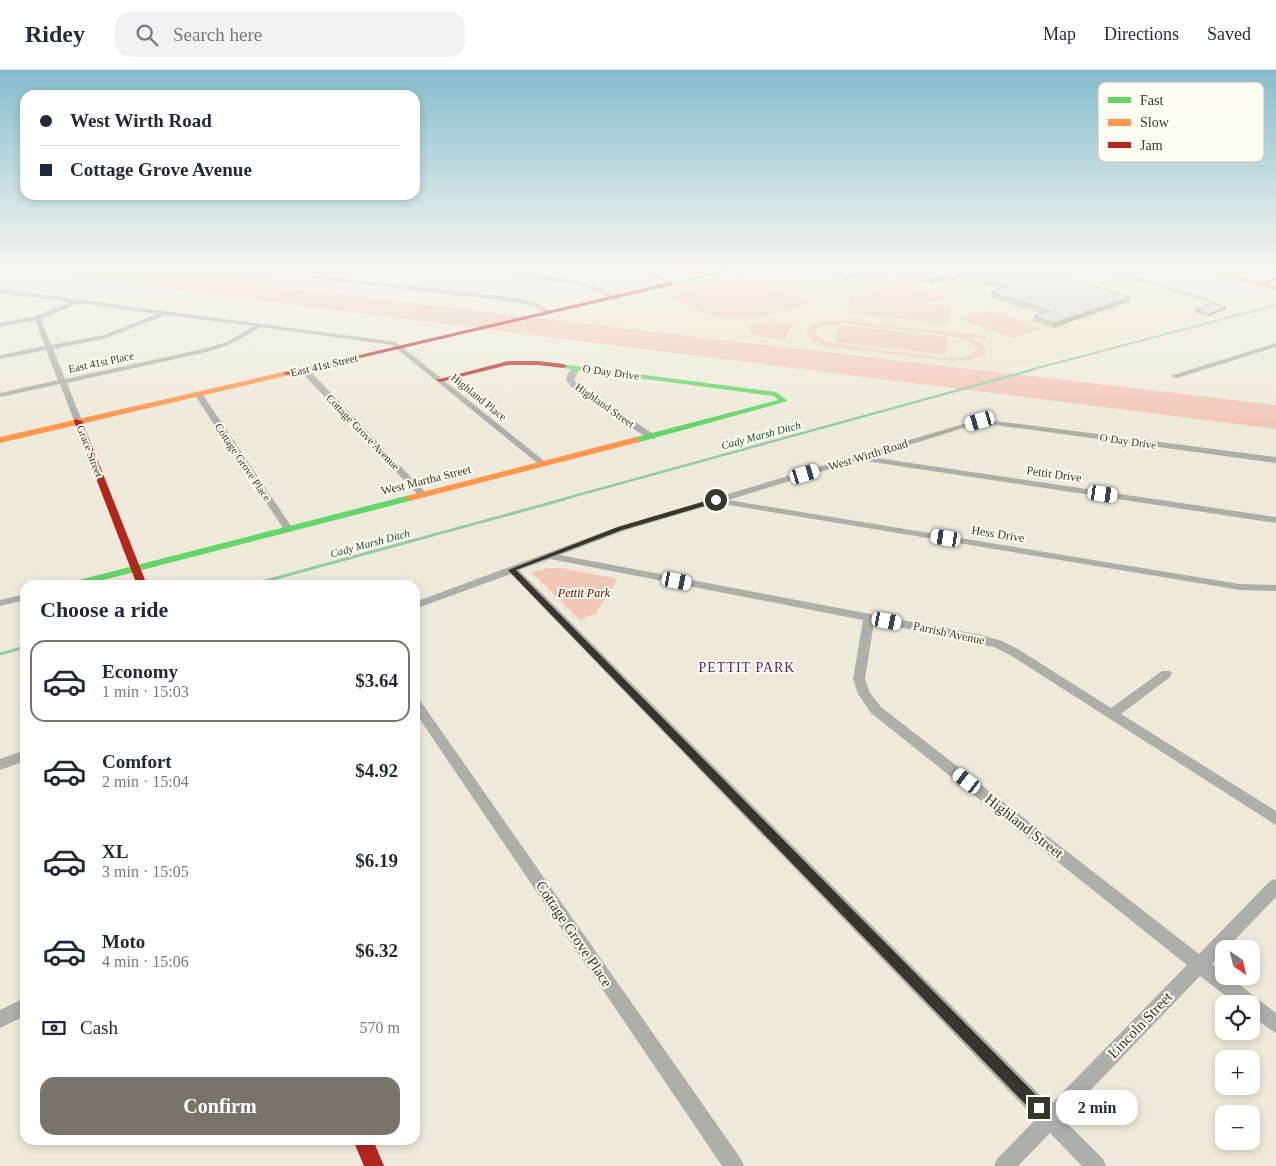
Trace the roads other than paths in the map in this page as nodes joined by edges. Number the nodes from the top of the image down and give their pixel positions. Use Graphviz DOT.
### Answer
graph roads {
  1 [pos="26,320"];
  2 [pos="38,320"];
  3 [pos="147,320"];
  4 [pos="217,320"];
  5 [pos="517,320"];
  6 [pos="0,325"];
  7 [pos="261,326"];
  8 [pos="1276,345"];
  9 [pos="399,347"];
  10 [pos="48,348"];
  11 [pos="0,357"];
  12 [pos="576,368"];
  13 [pos="304,370"];
  14 [pos="1174,376"];
  15 [pos="440,380"];
  16 [pos="62,382"];
  17 [pos="198,394"];
  18 [pos="0,395"];
  19 [pos="783,399"];
  20 [pos="78,421"];
  21 [pos="980,421"];
  22 [pos="652,437"];
  23 [pos="0,440"];
  24 [pos="858,458"];
  25 [pos="1276,460"];
  26 [pos="544,464"];
  27 [pos="423,495"];
  28 [pos="716,500"];
  29 [pos="1276,520"];
  30 [pos="288,529"];
  31 [pos="548,556"];
  32 [pos="136,569"];
  33 [pos="512,570"];
  34 [pos="91,580"];
  35 [pos="140,580"];
  36 [pos="1276,588"];
  37 [pos="20,598"];
  38 [pos="0,603"];
  39 [pos="420,604"];
  40 [pos="869,618"];
  41 [pos="1166,674"];
  42 [pos="420,709"];
  43 [pos="1111,714"];
  44 [pos="20,757"];
  45 [pos="0,764"];
  46 [pos="1276,819"];
  47 [pos="1276,886"];
  48 [pos="1199,964"];
  49 [pos="1239,995"];
  50 [pos="20,1009"];
  51 [pos="1260,1012"];
  52 [pos="0,1019"];
  53 [pos="1276,1024"];
  54 [pos="1049,1118"];
  55 [pos="365,1145"];
  56 [pos="374,1166"];
  57 [pos="734,1166"];
  58 [pos="1004,1166"];
  59 [pos="1096,1166"];
  1 -- 6 [label="street"];
  2 -- 10 [label="street, Grace Street"];
  3 -- 10 [label="street"];
  4 -- 7 [label="street"];
  5 -- 9 [label="street, East 41st Street"];
  7 -- 9 [label="street"];
  7 -- 16 [label="street, East 41st Place"];
  8 -- 14 [label="street"];
  9 -- 13 [label="street, East 41st Street"];
  9 -- 15 [label="street, Highland Place"];
  10 -- 11 [label="street"];
  10 -- 16 [label="street, Grace Street"];
  12 -- 15 [label="street, O Day Drive"];
  12 -- 19 [label="street, O Day Drive"];
  12 -- 22 [label="street, Highland Street"];
  13 -- 17 [label="street, East 41st Street"];
  13 -- 27 [label="street, Cottage Grove Avenue"];
  15 -- 26 [label="street, Highland Place"];
  16 -- 18 [label="street, East 41st Place"];
  16 -- 20 [label="street, Grace Street"];
  17 -- 20 [label="street, East 41st Street"];
  17 -- 30 [label="street, Cottage Grove Place"];
  19 -- 22 [label="street, West Martha Street"];
  20 -- 23 [label="street, East 41st Street"];
  20 -- 32 [label="street, Grace Street"];
  21 -- 24 [label="street, West Wirth Road"];
  21 -- 25 [label="street, O Day Drive"];
  22 -- 26 [label="street, West Martha Street"];
  24 -- 28 [label="street, West Wirth Road"];
  24 -- 29 [label="street, Pettit Drive"];
  26 -- 27 [label="street, West Martha Street"];
  27 -- 30 [label="street, West Martha Street"];
  28 -- 31 [label="street, West Wirth Road"];
  28 -- 36 [label="street, Hess Drive"];
  30 -- 32 [label="street, West Martha Street"];
  31 -- 33 [label="street, West Wirth Road"];
  31 -- 40 [label="street, Parrish Avenue"];
  32 -- 34 [label="street, West Martha Street"];
  32 -- 35 [label="street, Grace Street"];
  33 -- 39 [label="street, West Wirth Road"];
  33 -- 54 [label="street"];
  37 -- 38 [label="street"];
  40 -- 43 [label="street, Parrish Avenue"];
  40 -- 48 [label="street, Highland Street"];
  41 -- 43 [label="street"];
  42 -- 57 [label="street, Cottage Grove Place"];
  43 -- 46 [label="street, Parrish Avenue"];
  44 -- 45 [label="street"];
  47 -- 48 [label="street, Lincoln Street"];
  48 -- 49 [label="street, Highland Street"];
  48 -- 54 [label="street, Lincoln Street"];
  50 -- 52 [label="street"];
  51 -- 53 [label="street, Highland Street"];
  54 -- 58 [label="street, Lincoln Street"];
  54 -- 59 [label="street"];
  55 -- 56 [label="street"];
}
